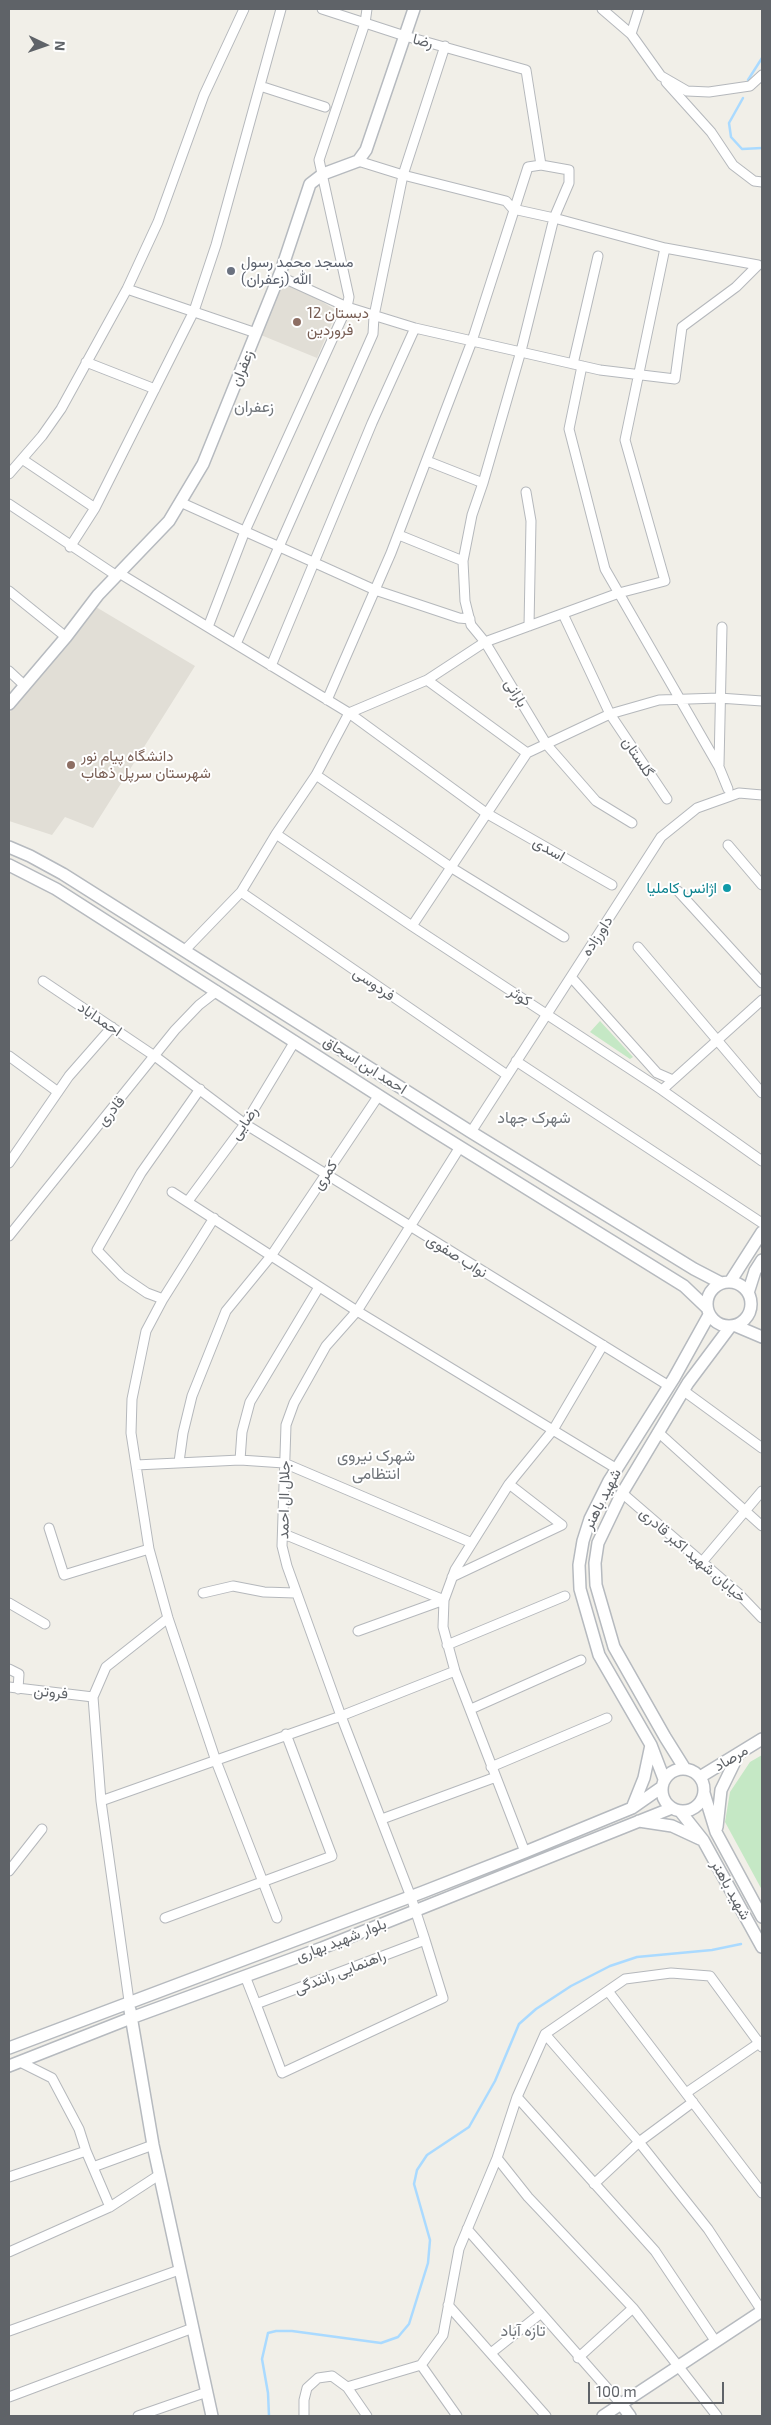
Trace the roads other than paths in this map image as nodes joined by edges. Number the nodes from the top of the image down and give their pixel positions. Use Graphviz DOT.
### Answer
graph roads {
  1 [pos="244,9"];
  2 [pos="281,9"];
  3 [pos="322,9"];
  4 [pos="367,9"];
  5 [pos="414,9"];
  6 [pos="602,9"];
  7 [pos="638,9"];
  8 [pos="365,23"];
  9 [pos="631,34"];
  10 [pos="405,36"];
  11 [pos="445,46"];
  12 [pos="762,75"];
  13 [pos="661,76"];
  14 [pos="260,86"];
  15 [pos="324,107"];
  16 [pos="358,160"];
  17 [pos="541,165"];
  18 [pos="323,174"];
  19 [pos="403,175"];
  20 [pos="762,182"];
  21 [pos="513,209"];
  22 [pos="554,218"];
  23 [pos="665,248"];
  24 [pos="598,256"];
  25 [pos="279,276"];
  26 [pos="127,289"];
  27 [pos="347,307"];
  28 [pos="194,310"];
  29 [pos="374,316"];
  30 [pos="415,328"];
  31 [pos="256,333"];
  32 [pos="472,341"];
  33 [pos="521,352"];
  34 [pos="86,362"];
  35 [pos="578,365"];
  36 [pos="639,375"];
  37 [pos="155,389"];
  38 [pos="22,459"];
  39 [pos="427,461"];
  40 [pos="9,474"];
  41 [pos="483,483"];
  42 [pos="526,492"];
  43 [pos="180,502"];
  44 [pos="9,504"];
  45 [pos="95,508"];
  46 [pos="245,531"];
  47 [pos="399,535"];
  48 [pos="70,547"];
  49 [pos="280,547"];
  50 [pos="463,561"];
  51 [pos="314,562"];
  52 [pos="118,574"];
  53 [pos="375,590"];
  54 [pos="9,591"];
  55 [pos="618,593"];
  56 [pos="563,614"];
  57 [pos="470,618"];
  58 [pos="529,626"];
  59 [pos="208,627"];
  60 [pos="722,627"];
  61 [pos="66,637"];
  62 [pos="485,642"];
  63 [pos="236,644"];
  64 [pos="271,666"];
  65 [pos="9,671"];
  66 [pos="427,680"];
  67 [pos="24,685"];
  68 [pos="720,698"];
  69 [pos="681,699"];
  70 [pos="326,700"];
  71 [pos="762,701"];
  72 [pos="9,704"];
  73 [pos="349,713"];
  74 [pos="610,714"];
  75 [pos="547,745"];
  76 [pos="527,753"];
  77 [pos="719,767"];
  78 [pos="316,775"];
  79 [pos="728,789"];
  80 [pos="762,795"];
  81 [pos="667,799"];
  82 [pos="486,813"];
  83 [pos="632,823"];
  84 [pos="276,834"];
  85 [pos="728,846"];
  86 [pos="9,847"];
  87 [pos="9,865"];
  88 [pos="452,868"];
  89 [pos="612,885"];
  90 [pos="762,885"];
  91 [pos="678,891"];
  92 [pos="241,892"];
  93 [pos="412,926"];
  94 [pos="564,937"];
  95 [pos="638,947"];
  96 [pos="184,951"];
  97 [pos="196,958"];
  98 [pos="188,972"];
  99 [pos="571,977"];
  100 [pos="227,978"];
  101 [pos="43,981"];
  102 [pos="762,983"];
  103 [pos="217,991"];
  104 [pos="762,1000"];
  105 [pos="547,1014"];
  106 [pos="112,1027"];
  107 [pos="716,1040"];
  108 [pos="295,1041"];
  109 [pos="9,1056"];
  110 [pos="156,1057"];
  111 [pos="516,1061"];
  112 [pos="507,1075"];
  113 [pos="673,1080"];
  114 [pos="200,1089"];
  115 [pos="662,1090"];
  116 [pos="58,1092"];
  117 [pos="762,1093"];
  118 [pos="379,1095"];
  119 [pos="246,1124"];
  120 [pos="471,1132"];
  121 [pos="460,1147"];
  122 [pos="10,1159"];
  123 [pos="762,1161"];
  124 [pos="326,1173"];
  125 [pos="172,1192"];
  126 [pos="188,1201"];
  127 [pos="214,1218"];
  128 [pos="762,1222"];
  129 [pos="411,1227"];
  130 [pos="762,1232"];
  131 [pos="9,1236"];
  132 [pos="271,1256"];
  133 [pos="762,1260"];
  134 [pos="726,1282"];
  135 [pos="319,1287"];
  136 [pos="750,1297"];
  137 [pos="163,1299"];
  138 [pos="762,1310"];
  139 [pos="357,1311"];
  140 [pos="708,1311"];
  141 [pos="733,1326"];
  142 [pos="762,1337"];
  143 [pos="602,1345"];
  144 [pos="669,1386"];
  145 [pos="684,1391"];
  146 [pos="553,1430"];
  147 [pos="658,1432"];
  148 [pos="762,1448"];
  149 [pos="240,1460"];
  150 [pos="179,1462"];
  151 [pos="284,1462"];
  152 [pos="136,1464"];
  153 [pos="619,1465"];
  154 [pos="634,1472"];
  155 [pos="509,1484"];
  156 [pos="606,1487"];
  157 [pos="762,1491"];
  158 [pos="621,1494"];
  159 [pos="746,1510"];
  160 [pos="762,1526"];
  161 [pos="49,1528"];
  162 [pos="284,1534"];
  163 [pos="472,1543"];
  164 [pos="150,1549"];
  165 [pos="702,1562"];
  166 [pos="452,1577"];
  167 [pos="203,1593"];
  168 [pos="295,1593"];
  169 [pos="565,1596"];
  170 [pos="444,1600"];
  171 [pos="9,1603"];
  172 [pos="168,1618"];
  173 [pos="762,1618"];
  174 [pos="45,1624"];
  175 [pos="358,1631"];
  176 [pos="447,1645"];
  177 [pos="581,1660"];
  178 [pos="9,1669"];
  179 [pos="455,1671"];
  180 [pos="13,1688"];
  181 [pos="93,1696"];
  182 [pos="471,1709"];
  183 [pos="341,1716"];
  184 [pos="607,1718"];
  185 [pos="286,1734"];
  186 [pos="762,1739"];
  187 [pos="651,1745"];
  188 [pos="739,1753"];
  189 [pos="216,1760"];
  190 [pos="491,1767"];
  191 [pos="685,1768"];
  192 [pos="496,1777"];
  193 [pos="700,1777"];
  194 [pos="663,1783"];
  195 [pos="704,1792"];
  196 [pos="101,1801"];
  197 [pos="632,1808"];
  198 [pos="676,1809"];
  199 [pos="382,1819"];
  200 [pos="637,1820"];
  201 [pos="42,1829"];
  202 [pos="716,1832"];
  203 [pos="703,1840"];
  204 [pos="525,1852"];
  205 [pos="9,1871"];
  206 [pos="263,1883"];
  207 [pos="411,1897"];
  208 [pos="415,1911"];
  209 [pos="762,1917"];
  210 [pos="165,1918"];
  211 [pos="277,1918"];
  212 [pos="425,1940"];
  213 [pos="762,1947"];
  214 [pos="245,1976"];
  215 [pos="608,1991"];
  216 [pos="129,2001"];
  217 [pos="256,2004"];
  218 [pos="131,2018"];
  219 [pos="545,2034"];
  220 [pos="761,2044"];
  221 [pos="12,2046"];
  222 [pos="20,2062"];
  223 [pos="9,2066"];
  224 [pos="686,2093"];
  225 [pos="517,2097"];
  226 [pos="693,2102"];
  227 [pos="639,2142"];
  228 [pos="153,2145"];
  229 [pos="86,2151"];
  230 [pos="497,2158"];
  231 [pos="93,2167"];
  232 [pos="159,2175"];
  233 [pos="9,2177"];
  234 [pos="594,2184"];
  235 [pos="762,2193"];
  236 [pos="110,2207"];
  237 [pos="467,2229"];
  238 [pos="9,2252"];
  239 [pos="179,2270"];
  240 [pos="448,2305"];
  241 [pos="633,2308"];
  242 [pos="762,2311"];
  243 [pos="540,2314"];
  244 [pos="193,2328"];
  245 [pos="9,2330"];
  246 [pos="716,2342"];
  247 [pos="491,2354"];
  248 [pos="578,2358"];
  249 [pos="421,2366"];
  250 [pos="680,2366"];
  251 [pos="347,2387"];
  252 [pos="207,2392"];
  253 [pos="9,2397"];
  254 [pos="622,2405"];
  255 [pos="364,2415"];
  256 [pos="138,2416"];
  257 [pos="212,2416"];
  258 [pos="304,2416"];
  259 [pos="457,2416"];
  260 [pos="546,2416"];
  261 [pos="604,2416"];
  262 [pos="630,2416"];
  263 [pos="717,2416"];
  1 -- 26 [label="street"];
  2 -- 14 [label="street"];
  3 -- 8 [label="street, رضا"];
  4 -- 8 [label="street"];
  5 -- 10 [label="main road"];
  6 -- 9 [label="street"];
  7 -- 9 [label="street"];
  8 -- 10 [label="street, رضا"];
  8 -- 18 [label="street"];
  9 -- 13 [label="street"];
  10 -- 11 [label="street, رضا"];
  10 -- 16 [label="main road"];
  11 -- 17 [label="street, رضا"];
  11 -- 19 [label="street"];
  12 -- 13 [label="street"];
  13 -- 20 [label="street"];
  14 -- 15 [label="street"];
  14 -- 28 [label="street"];
  16 -- 18 [label="main road, زعفران"];
  16 -- 19 [label="street"];
  17 -- 21 [label="street"];
  17 -- 22 [label="street, بارانی"];
  18 -- 25 [label="main road, زعفران"];
  18 -- 27 [label="street"];
  19 -- 21 [label="street"];
  19 -- 29 [label="street"];
  21 -- 22 [label="street"];
  21 -- 32 [label="street"];
  22 -- 23 [label="street"];
  22 -- 33 [label="street, بارانی"];
  23 -- 36 [label="street"];
  23 -- 36 [label="street"];
  24 -- 35 [label="street"];
  25 -- 27 [label="street"];
  25 -- 31 [label="main road, زعفران"];
  26 -- 28 [label="street"];
  26 -- 34 [label="street"];
  27 -- 29 [label="street"];
  27 -- 46 [label="street"];
  28 -- 31 [label="street"];
  28 -- 37 [label="street"];
  29 -- 30 [label="street"];
  29 -- 49 [label="street"];
  30 -- 32 [label="street"];
  30 -- 51 [label="street"];
  31 -- 43 [label="main road, زعفران"];
  32 -- 33 [label="street"];
  32 -- 39 [label="street"];
  33 -- 35 [label="street"];
  33 -- 41 [label="street, بارانی"];
  34 -- 37 [label="street"];
  34 -- 38 [label="street"];
  35 -- 36 [label="street"];
  35 -- 55 [label="street"];
  36 -- 55 [label="street"];
  37 -- 45 [label="street"];
  38 -- 40 [label="street"];
  38 -- 45 [label="street"];
  39 -- 41 [label="street"];
  39 -- 47 [label="street"];
  41 -- 50 [label="street, بارانی"];
  42 -- 58 [label="street"];
  43 -- 46 [label="street"];
  43 -- 52 [label="main road, زعفران"];
  44 -- 48 [label="street, اسدی"];
  45 -- 48 [label="street"];
  46 -- 49 [label="street"];
  46 -- 59 [label="street"];
  47 -- 50 [label="street"];
  47 -- 53 [label="street"];
  48 -- 52 [label="street, اسدی"];
  49 -- 51 [label="street"];
  49 -- 63 [label="street"];
  50 -- 57 [label="street, بارانی"];
  51 -- 53 [label="street"];
  51 -- 64 [label="street"];
  52 -- 59 [label="street, اسدی"];
  52 -- 61 [label="main road, زعفران"];
  53 -- 57 [label="street"];
  53 -- 70 [label="street"];
  54 -- 61 [label="street"];
  55 -- 56 [label="street"];
  55 -- 69 [label="street"];
  56 -- 58 [label="street"];
  56 -- 74 [label="street, گلستان"];
  57 -- 62 [label="street, بارانی"];
  58 -- 62 [label="street"];
  59 -- 63 [label="street, اسدی"];
  60 -- 68 [label="street"];
  61 -- 67 [label="main road, زعفران"];
  62 -- 66 [label="street"];
  62 -- 75 [label="street, بارانی"];
  63 -- 64 [label="street, اسدی"];
  64 -- 70 [label="street, اسدی"];
  65 -- 67 [label="street"];
  66 -- 73 [label="street"];
  66 -- 76 [label="street"];
  67 -- 72 [label="main road, زعفران"];
  68 -- 69 [label="street"];
  68 -- 71 [label="street"];
  68 -- 77 [label="street"];
  69 -- 74 [label="street"];
  69 -- 77 [label="street"];
  70 -- 73 [label="street, اسدی"];
  73 -- 78 [label="street"];
  73 -- 82 [label="street, اسدی"];
  74 -- 75 [label="street"];
  74 -- 81 [label="street, گلستان"];
  75 -- 76 [label="street"];
  75 -- 83 [label="street, بارانی"];
  76 -- 82 [label="street"];
  77 -- 79 [label="street"];
  78 -- 84 [label="street"];
  78 -- 88 [label="street"];
  80 -- 99 [label="street, داورزاده"];
  82 -- 88 [label="street"];
  82 -- 89 [label="street, اسدی"];
  84 -- 92 [label="street"];
  84 -- 93 [label="street, کوثر"];
  85 -- 90 [label="street"];
  86 -- 96 [label="main road, احمد ابن اسحاق"];
  87 -- 98 [label="main road, احمد ابن اسحاق"];
  88 -- 93 [label="street"];
  88 -- 94 [label="street"];
  91 -- 102 [label="street"];
  92 -- 96 [label="street"];
  92 -- 112 [label="street, فردوسی"];
  93 -- 105 [label="street, کوثر"];
  95 -- 107 [label="street"];
  96 -- 97 [label="main road, احمد ابن اسحاق"];
  97 -- 98 [label="main road"];
  97 -- 100 [label="main road, احمد ابن اسحاق"];
  98 -- 103 [label="main road, احمد ابن اسحاق"];
  99 -- 105 [label="street, داورزاده"];
  99 -- 113 [label="street"];
  100 -- 103 [label="main road"];
  100 -- 120 [label="main road, احمد ابن اسحاق"];
  101 -- 106 [label="street, احمداباد"];
  103 -- 108 [label="main road, احمد ابن اسحاق"];
  103 -- 110 [label="street, قادری"];
  104 -- 107 [label="street"];
  105 -- 111 [label="street, داورزاده"];
  105 -- 115 [label="street, کوثر"];
  106 -- 110 [label="street, احمداباد"];
  106 -- 116 [label="street"];
  107 -- 113 [label="street"];
  107 -- 117 [label="street"];
  108 -- 118 [label="main road, احمد ابن اسحاق"];
  108 -- 119 [label="street, رضایی"];
  109 -- 116 [label="street"];
  110 -- 114 [label="street, احمداباد"];
  110 -- 131 [label="street, قادری"];
  111 -- 112 [label="street, داورزاده"];
  111 -- 128 [label="street"];
  112 -- 120 [label="street, داورزاده"];
  113 -- 115 [label="street"];
  114 -- 119 [label="street, نواب صفوی"];
  114 -- 137 [label="street"];
  115 -- 123 [label="street, کوثر"];
  116 -- 122 [label="street"];
  118 -- 121 [label="main road, احمد ابن اسحاق"];
  118 -- 124 [label="street, کمری"];
  119 -- 124 [label="street, نواب صفوی"];
  119 -- 126 [label="street, رضایی"];
  120 -- 134 [label="main road, احمد ابن اسحاق"];
  121 -- 129 [label="street, جلال ال احمد"];
  121 -- 140 [label="main road, احمد ابن اسحاق"];
  124 -- 129 [label="street, نواب صفوی"];
  124 -- 132 [label="street, کمری"];
  125 -- 126 [label="street"];
  126 -- 127 [label="street"];
  127 -- 132 [label="street"];
  127 -- 137 [label="street"];
  129 -- 139 [label="street, جلال ال احمد"];
  129 -- 143 [label="street, نواب صفوی"];
  130 -- 134 [label="main road"];
  132 -- 135 [label="street"];
  132 -- 150 [label="street, کمری"];
  133 -- 136 [label="main road"];
  134 -- 136 [label="main road"];
  134 -- 140 [label="main road"];
  135 -- 139 [label="street"];
  135 -- 149 [label="street"];
  136 -- 138 [label="main road"];
  136 -- 141 [label="main road"];
  137 -- 152 [label="street"];
  139 -- 146 [label="street"];
  139 -- 151 [label="street, جلال ال احمد"];
  140 -- 141 [label="main road"];
  140 -- 144 [label="main road, شهید باهنر"];
  141 -- 142 [label="main road"];
  141 -- 145 [label="main road, شهید باهنر"];
  143 -- 144 [label="street, نواب صفوی"];
  143 -- 146 [label="street"];
  144 -- 153 [label="main road, شهید باهنر"];
  145 -- 147 [label="main road, شهید باهنر"];
  145 -- 148 [label="street"];
  146 -- 153 [label="street"];
  146 -- 155 [label="street"];
  147 -- 154 [label="main road, شهید باهنر"];
  147 -- 159 [label="street"];
  149 -- 150 [label="street"];
  149 -- 151 [label="street"];
  150 -- 152 [label="street"];
  151 -- 162 [label="street, جلال ال احمد"];
  151 -- 163 [label="street"];
  152 -- 164 [label="street"];
  153 -- 154 [label="main road"];
  153 -- 156 [label="main road, شهید باهنر"];
  154 -- 158 [label="main road, شهید باهنر"];
  155 -- 163 [label="street"];
  155 -- 166 [label="street"];
  156 -- 158 [label="main road"];
  156 -- 187 [label="main road, شهید باهنر"];
  157 -- 159 [label="street"];
  158 -- 165 [label="street, خیابان شهید اکبر قادری"];
  158 -- 191 [label="main road, شهید باهنر"];
  159 -- 160 [label="street"];
  159 -- 165 [label="street"];
  161 -- 164 [label="street"];
  162 -- 168 [label="street, جلال ال احمد"];
  162 -- 170 [label="street"];
  163 -- 166 [label="street"];
  164 -- 172 [label="street"];
  165 -- 173 [label="street, خیابان شهید اکبر قادری"];
  166 -- 170 [label="street"];
  167 -- 168 [label="street"];
  168 -- 183 [label="street, جلال ال احمد"];
  169 -- 176 [label="street"];
  170 -- 175 [label="street"];
  170 -- 176 [label="street"];
  171 -- 174 [label="street"];
  172 -- 181 [label="street"];
  172 -- 189 [label="street"];
  176 -- 179 [label="street"];
  177 -- 182 [label="street"];
  178 -- 180 [label="street"];
  179 -- 182 [label="street"];
  179 -- 183 [label="street"];
  180 -- 181 [label="street, فروتن"];
  181 -- 196 [label="street"];
  182 -- 190 [label="street"];
  183 -- 185 [label="street"];
  183 -- 199 [label="street, جلال ال احمد"];
  184 -- 190 [label="street"];
  185 -- 189 [label="street"];
  185 -- 206 [label="street"];
  186 -- 188 [label="main road, مرصاد"];
  187 -- 194 [label="main road, شهید باهنر"];
  187 -- 197 [label="main road"];
  188 -- 193 [label="main road, مرصاد"];
  188 -- 202 [label="main road"];
  189 -- 196 [label="street"];
  189 -- 206 [label="street"];
  190 -- 192 [label="street"];
  191 -- 193 [label="main road"];
  191 -- 194 [label="main road"];
  192 -- 199 [label="street"];
  192 -- 204 [label="street"];
  193 -- 195 [label="main road"];
  194 -- 197 [label="main road, بلوار شهید بهاری"];
  194 -- 198 [label="main road"];
  195 -- 198 [label="main road"];
  195 -- 202 [label="main road, شهید باهنر"];
  196 -- 216 [label="street"];
  197 -- 204 [label="main road, بلوار شهید بهاری"];
  198 -- 200 [label="main road, بلوار شهید بهاری"];
  198 -- 203 [label="main road, شهید باهنر"];
  199 -- 207 [label="street, جلال ال احمد"];
  200 -- 203 [label="main road"];
  200 -- 208 [label="main road, بلوار شهید بهاری"];
  201 -- 205 [label="street"];
  202 -- 209 [label="main road, شهید باهنر"];
  203 -- 213 [label="main road, شهید باهنر"];
  204 -- 207 [label="main road, بلوار شهید بهاری"];
  206 -- 210 [label="street"];
  206 -- 211 [label="street"];
  207 -- 208 [label="street, جلال ال احمد"];
  207 -- 216 [label="main road, بلوار شهید بهاری"];
  208 -- 212 [label="street"];
  208 -- 214 [label="main road, بلوار شهید بهاری"];
  212 -- 217 [label="street, راهنمایی رانندگی"];
  212 -- 217 [label="street"];
  214 -- 217 [label="street"];
  214 -- 218 [label="main road, بلوار شهید بهاری"];
  215 -- 219 [label="street"];
  215 -- 220 [label="street"];
  215 -- 224 [label="street"];
  216 -- 218 [label="main road"];
  216 -- 221 [label="main road, بلوار شهید بهاری"];
  218 -- 222 [label="main road, بلوار شهید بهاری"];
  218 -- 228 [label="main road"];
  219 -- 225 [label="street"];
  219 -- 227 [label="street"];
  220 -- 224 [label="street"];
  221 -- 222 [label="main road"];
  222 -- 223 [label="main road, بلوار شهید بهاری"];
  222 -- 229 [label="street"];
  224 -- 226 [label="street"];
  225 -- 230 [label="street"];
  225 -- 234 [label="street"];
  226 -- 227 [label="street"];
  226 -- 235 [label="street"];
  227 -- 234 [label="street"];
  227 -- 242 [label="street"];
  228 -- 231 [label="street"];
  228 -- 232 [label="main road"];
  229 -- 231 [label="street"];
  229 -- 233 [label="street"];
  230 -- 237 [label="street"];
  230 -- 241 [label="street"];
  231 -- 236 [label="street"];
  232 -- 236 [label="street"];
  232 -- 239 [label="main road"];
  234 -- 246 [label="street"];
  236 -- 238 [label="street"];
  237 -- 240 [label="street"];
  237 -- 243 [label="street"];
  239 -- 244 [label="main road"];
  239 -- 245 [label="street"];
  240 -- 247 [label="street"];
  240 -- 249 [label="street"];
  241 -- 248 [label="street"];
  241 -- 250 [label="street"];
  242 -- 246 [label="main road"];
  243 -- 247 [label="street"];
  243 -- 248 [label="street"];
  244 -- 252 [label="main road"];
  244 -- 253 [label="street"];
  246 -- 250 [label="main road"];
  247 -- 260 [label="street"];
  248 -- 254 [label="street"];
  249 -- 251 [label="street"];
  249 -- 259 [label="street"];
  250 -- 254 [label="main road"];
  250 -- 263 [label="street"];
  251 -- 255 [label="street"];
  251 -- 258 [label="street"];
  252 -- 256 [label="street"];
  252 -- 257 [label="main road"];
  254 -- 261 [label="main road"];
  254 -- 262 [label="main road"];
}
